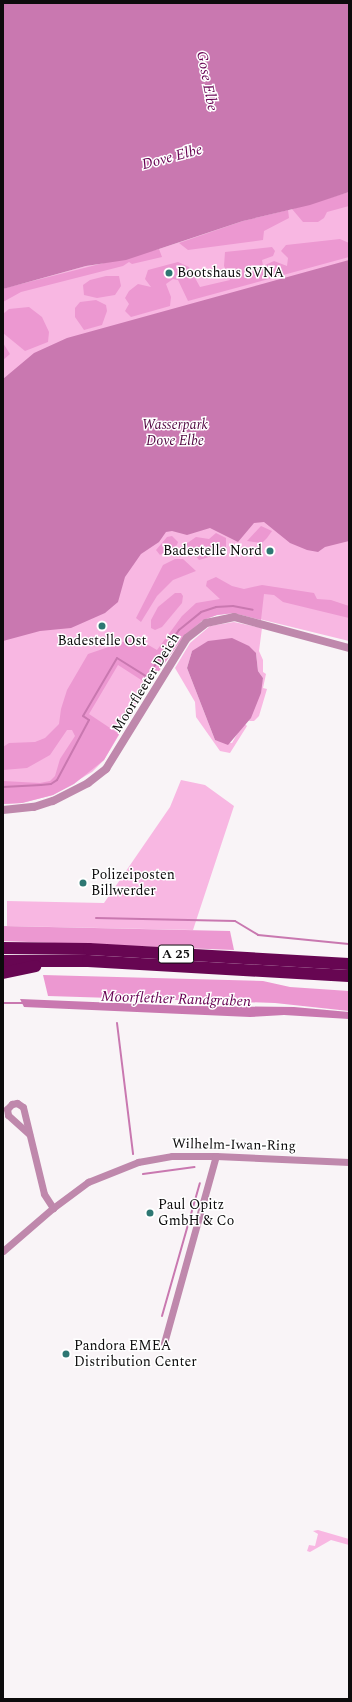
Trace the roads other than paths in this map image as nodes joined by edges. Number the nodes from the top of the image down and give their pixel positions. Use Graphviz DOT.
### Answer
graph roads {
  1 [pos="349,648"];
  2 [pos="3,810"];
  3 [pos="3,948"];
  4 [pos="3,960"];
  5 [pos="88,961"];
  6 [pos="349,964"];
  7 [pos="3,973"];
  8 [pos="349,976"];
  9 [pos="29,1134"];
  10 [pos="216,1156"];
  11 [pos="349,1162"];
  12 [pos="53,1208"];
  13 [pos="3,1252"];
  14 [pos="164,1343"];
  1 -- 2 [label="street, Moorfleeter Deich"];
  3 -- 6 [label="highway, A 25"];
  4 -- 5 [label="highway, A 25"];
  5 -- 7 [label="highway"];
  5 -- 8 [label="highway, A 25"];
  9 -- 12 [label="street"];
  10 -- 11 [label="street, Wilhelm-Iwan-Ring"];
  10 -- 12 [label="street, Wilhelm-Iwan-Ring"];
  10 -- 14 [label="street"];
  12 -- 13 [label="street, Wilhelm-Iwan-Ring"];
}
